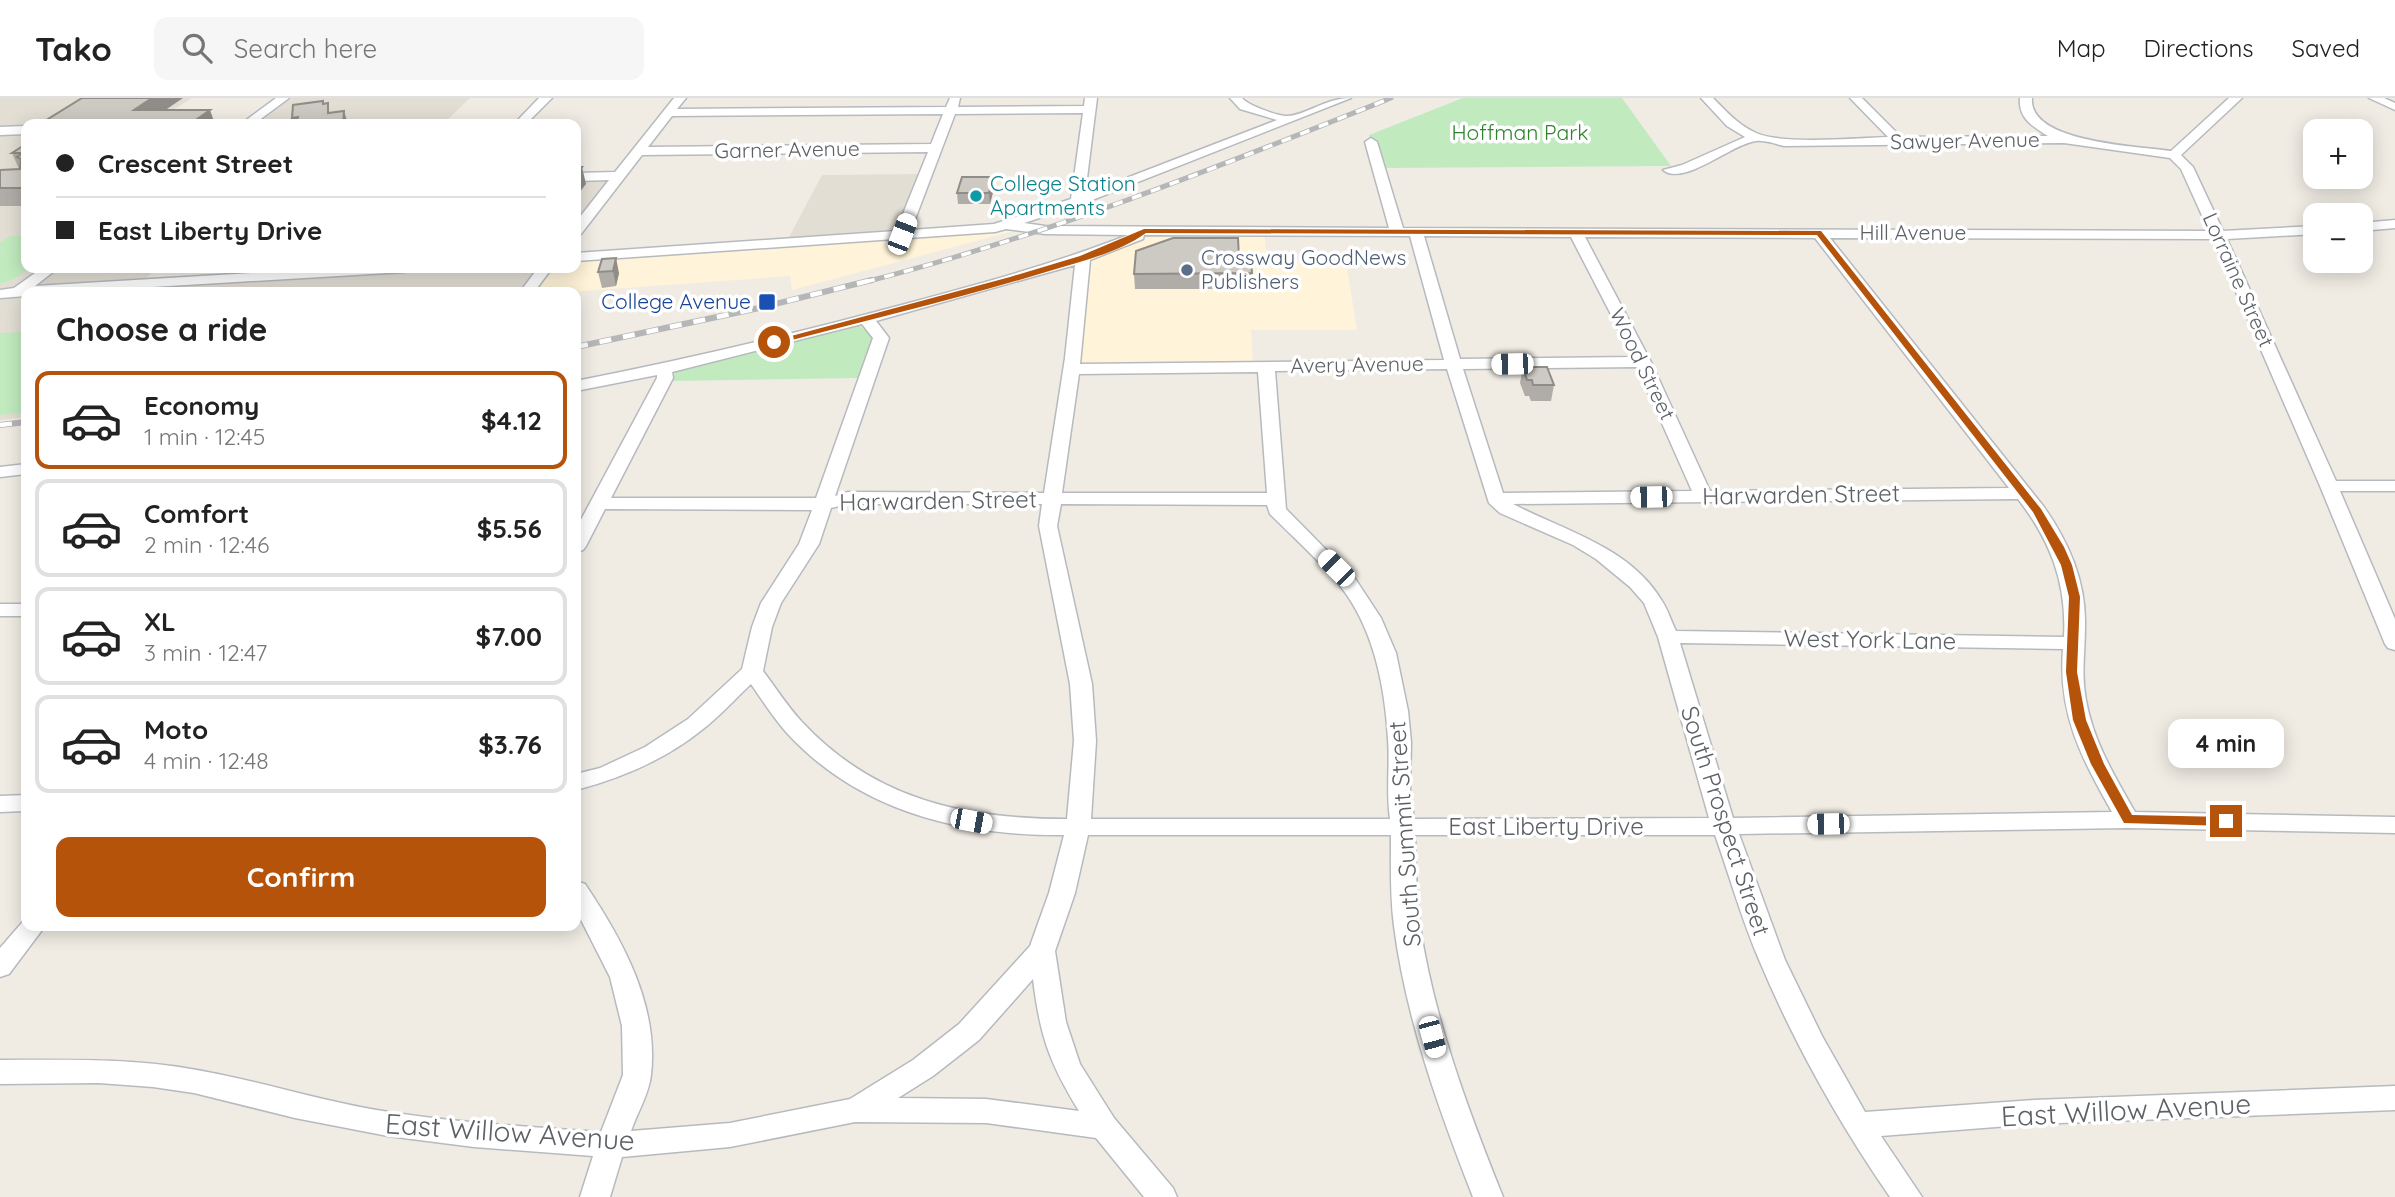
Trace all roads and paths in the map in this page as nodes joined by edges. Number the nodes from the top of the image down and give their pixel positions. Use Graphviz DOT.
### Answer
graph roads {
  1 [pos="283,98"];
  2 [pos="545,98"];
  3 [pos="680,98"];
  4 [pos="1236,98"];
  5 [pos="1345,98"];
  6 [pos="1707,98"];
  7 [pos="1856,98"];
  8 [pos="2026,98"];
  9 [pos="2236,98"];
  10 [pos="2375,98"];
  11 [pos="1090,103"];
  12 [pos="953,104"];
  13 [pos="2395,107"];
  14 [pos="668,113"];
  15 [pos="254,119"];
  16 [pos="525,119"];
  17 [pos="1289,120"];
  18 [pos="21,130"];
  19 [pos="1,131"];
  20 [pos="1754,137"];
  21 [pos="2064,139"];
  22 [pos="1898,141"];
  23 [pos="1371,142"];
  24 [pos="937,148"];
  25 [pos="638,151"];
  26 [pos="2174,155"];
  27 [pos="1669,170"];
  28 [pos="618,176"];
  29 [pos="581,177"];
  30 [pos="1077,201"];
  31 [pos="581,224"];
  32 [pos="2395,224"];
  33 [pos="1007,225"];
  34 [pos="2373,226"];
  35 [pos="1144,231"];
  36 [pos="1397,231"];
  37 [pos="1416,231"];
  38 [pos="2303,231"];
  39 [pos="1576,232"];
  40 [pos="1819,233"];
  41 [pos="902,234"];
  42 [pos="2218,235"];
  43 [pos="581,257"];
  44 [pos="1083,258"];
  45 [pos="44,273"];
  46 [pos="321,273"];
  47 [pos="25,287"];
  48 [pos="86,287"];
  49 [pos="19,291"];
  50 [pos="0,294"];
  51 [pos="866,319"];
  52 [pos="1643,362"];
  53 [pos="1452,364"];
  54 [pos="1266,366"];
  55 [pos="664,369"];
  56 [pos="1070,369"];
  57 [pos="581,385"];
  58 [pos="21,469"];
  59 [pos="0,472"];
  60 [pos="2329,486"];
  61 [pos="2395,486"];
  62 [pos="2022,493"];
  63 [pos="1704,497"];
  64 [pos="1052,499"];
  65 [pos="1276,499"];
  66 [pos="1496,499"];
  67 [pos="599,503"];
  68 [pos="823,504"];
  69 [pos="581,537"];
  70 [pos="0,610"];
  71 [pos="21,610"];
  72 [pos="2392,631"];
  73 [pos="1668,637"];
  74 [pos="2073,643"];
  75 [pos="752,671"];
  76 [pos="581,781"];
  77 [pos="21,803"];
  78 [pos="0,804"];
  79 [pos="2128,820"];
  80 [pos="2395,825"];
  81 [pos="1725,826"];
  82 [pos="1079,827"];
  83 [pos="1403,827"];
  84 [pos="581,897"];
  85 [pos="28,931"];
  86 [pos="1042,951"];
  87 [pos="0,967"];
  88 [pos="0,1072"];
  89 [pos="2395,1098"];
  90 [pos="855,1110"];
  91 [pos="1857,1125"];
  92 [pos="1104,1127"];
  93 [pos="611,1145"];
  94 [pos="595,1197"];
  95 [pos="1162,1197"];
  96 [pos="1488,1197"];
  97 [pos="1907,1197"];
  1 -- 15 [label="street"];
  2 -- 16 [label="street"];
  3 -- 14 [label="street"];
  4 -- 17 [label="street"];
  5 -- 17 [label="street"];
  6 -- 20 [label="street"];
  7 -- 22 [label="street"];
  8 -- 21 [label="street"];
  9 -- 26 [label="street"];
  10 -- 13 [label="street"];
  11 -- 12 [label="street"];
  11 -- 30 [label="street"];
  12 -- 14 [label="street"];
  12 -- 24 [label="street"];
  14 -- 25 [label="street"];
  17 -- 30 [label="street"];
  18 -- 19 [label="street"];
  20 -- 22 [label="street, Sawyer Avenue"];
  20 -- 27 [label="street"];
  21 -- 22 [label="street, Sawyer Avenue"];
  21 -- 26 [label="street, Sawyer Avenue"];
  23 -- 36 [label="street"];
  24 -- 25 [label="street, Garner Avenue"];
  24 -- 41 [label="street"];
  25 -- 28 [label="street"];
  26 -- 42 [label="street, Lorraine Street"];
  28 -- 29 [label="street"];
  28 -- 31 [label="street"];
  30 -- 33 [label="street"];
  32 -- 34 [label="street"];
  33 -- 35 [label="street, Hill Avenue"];
  33 -- 41 [label="street"];
  35 -- 36 [label="street, Hill Avenue"];
  35 -- 44 [label="street"];
  36 -- 37 [label="street, Hill Avenue"];
  37 -- 39 [label="street, Hill Avenue"];
  37 -- 53 [label="street"];
  38 -- 42 [label="street, Hill Avenue"];
  39 -- 40 [label="street, Hill Avenue"];
  39 -- 52 [label="street, Wood Street"];
  40 -- 42 [label="street, Hill Avenue"];
  40 -- 62 [label="street"];
  41 -- 43 [label="street"];
  42 -- 60 [label="street, Lorraine Street"];
  44 -- 51 [label="street"];
  44 -- 56 [label="street"];
  45 -- 47 [label="street"];
  46 -- 48 [label="street"];
  49 -- 50 [label="street"];
  51 -- 55 [label="street"];
  51 -- 68 [label="street"];
  52 -- 53 [label="street, Avery Avenue"];
  52 -- 63 [label="street, Wood Street"];
  53 -- 54 [label="street, Avery Avenue"];
  53 -- 66 [label="street"];
  54 -- 56 [label="street, Avery Avenue"];
  54 -- 65 [label="street"];
  55 -- 57 [label="street"];
  55 -- 67 [label="street"];
  56 -- 64 [label="street"];
  58 -- 59 [label="street"];
  60 -- 61 [label="street"];
  60 -- 72 [label="street, Lorraine Street"];
  62 -- 63 [label="street, Harwarden Street"];
  62 -- 74 [label="street"];
  63 -- 66 [label="street, Harwarden Street"];
  64 -- 65 [label="street, Harwarden Street"];
  64 -- 68 [label="street, Harwarden Street"];
  64 -- 82 [label="street"];
  65 -- 83 [label="street, South Summit Street"];
  66 -- 73 [label="street, South Prospect Street"];
  67 -- 68 [label="street, Harwarden Street"];
  67 -- 69 [label="street"];
  68 -- 75 [label="street"];
  70 -- 71 [label="street"];
  73 -- 74 [label="street, West York Lane"];
  73 -- 81 [label="street, South Prospect Street"];
  74 -- 79 [label="street"];
  75 -- 76 [label="street"];
  75 -- 82 [label="street, East Liberty Drive"];
  77 -- 78 [label="street"];
  79 -- 80 [label="street, East Liberty Drive"];
  79 -- 81 [label="street, East Liberty Drive"];
  81 -- 83 [label="street, East Liberty Drive"];
  81 -- 91 [label="street, South Prospect Street"];
  82 -- 83 [label="street, East Liberty Drive"];
  82 -- 86 [label="street"];
  83 -- 96 [label="street, South Summit Street"];
  84 -- 93 [label="street"];
  85 -- 87 [label="street"];
  86 -- 90 [label="street"];
  86 -- 92 [label="street"];
  88 -- 93 [label="street, East Willow Avenue"];
  89 -- 91 [label="street, East Willow Avenue"];
  90 -- 92 [label="street, East Willow Avenue"];
  90 -- 93 [label="street, East Willow Avenue"];
  91 -- 97 [label="street, South Prospect Street"];
  92 -- 95 [label="street"];
  93 -- 94 [label="street"];
}
